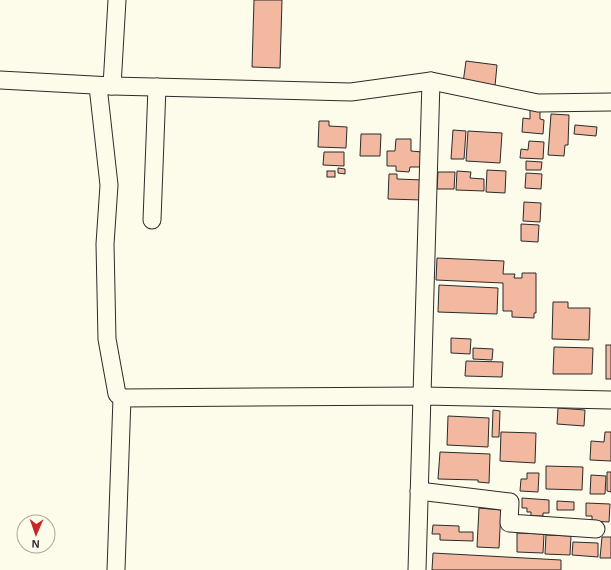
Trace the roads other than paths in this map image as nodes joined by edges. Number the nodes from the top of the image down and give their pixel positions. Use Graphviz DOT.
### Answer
graph roads {
  1 [pos="117,0"];
  2 [pos="0,80"];
  3 [pos="432,81"];
  4 [pos="105,86"];
  5 [pos="157,87"];
  6 [pos="611,102"];
  7 [pos="152,220"];
  8 [pos="422,396"];
  9 [pos="122,398"];
  10 [pos="611,400"];
  11 [pos="419,491"];
  12 [pos="596,529"];
  13 [pos="116,570"];
  14 [pos="417,570"];
  1 -- 4 [label="street"];
  2 -- 4 [label="street"];
  3 -- 5 [label="street"];
  3 -- 6 [label="street"];
  3 -- 8 [label="street"];
  4 -- 5 [label="street"];
  4 -- 9 [label="street"];
  5 -- 7 [label="street"];
  8 -- 9 [label="street"];
  8 -- 10 [label="street"];
  8 -- 11 [label="street"];
  9 -- 13 [label="street"];
  11 -- 12 [label="street"];
  11 -- 14 [label="street"];
}
